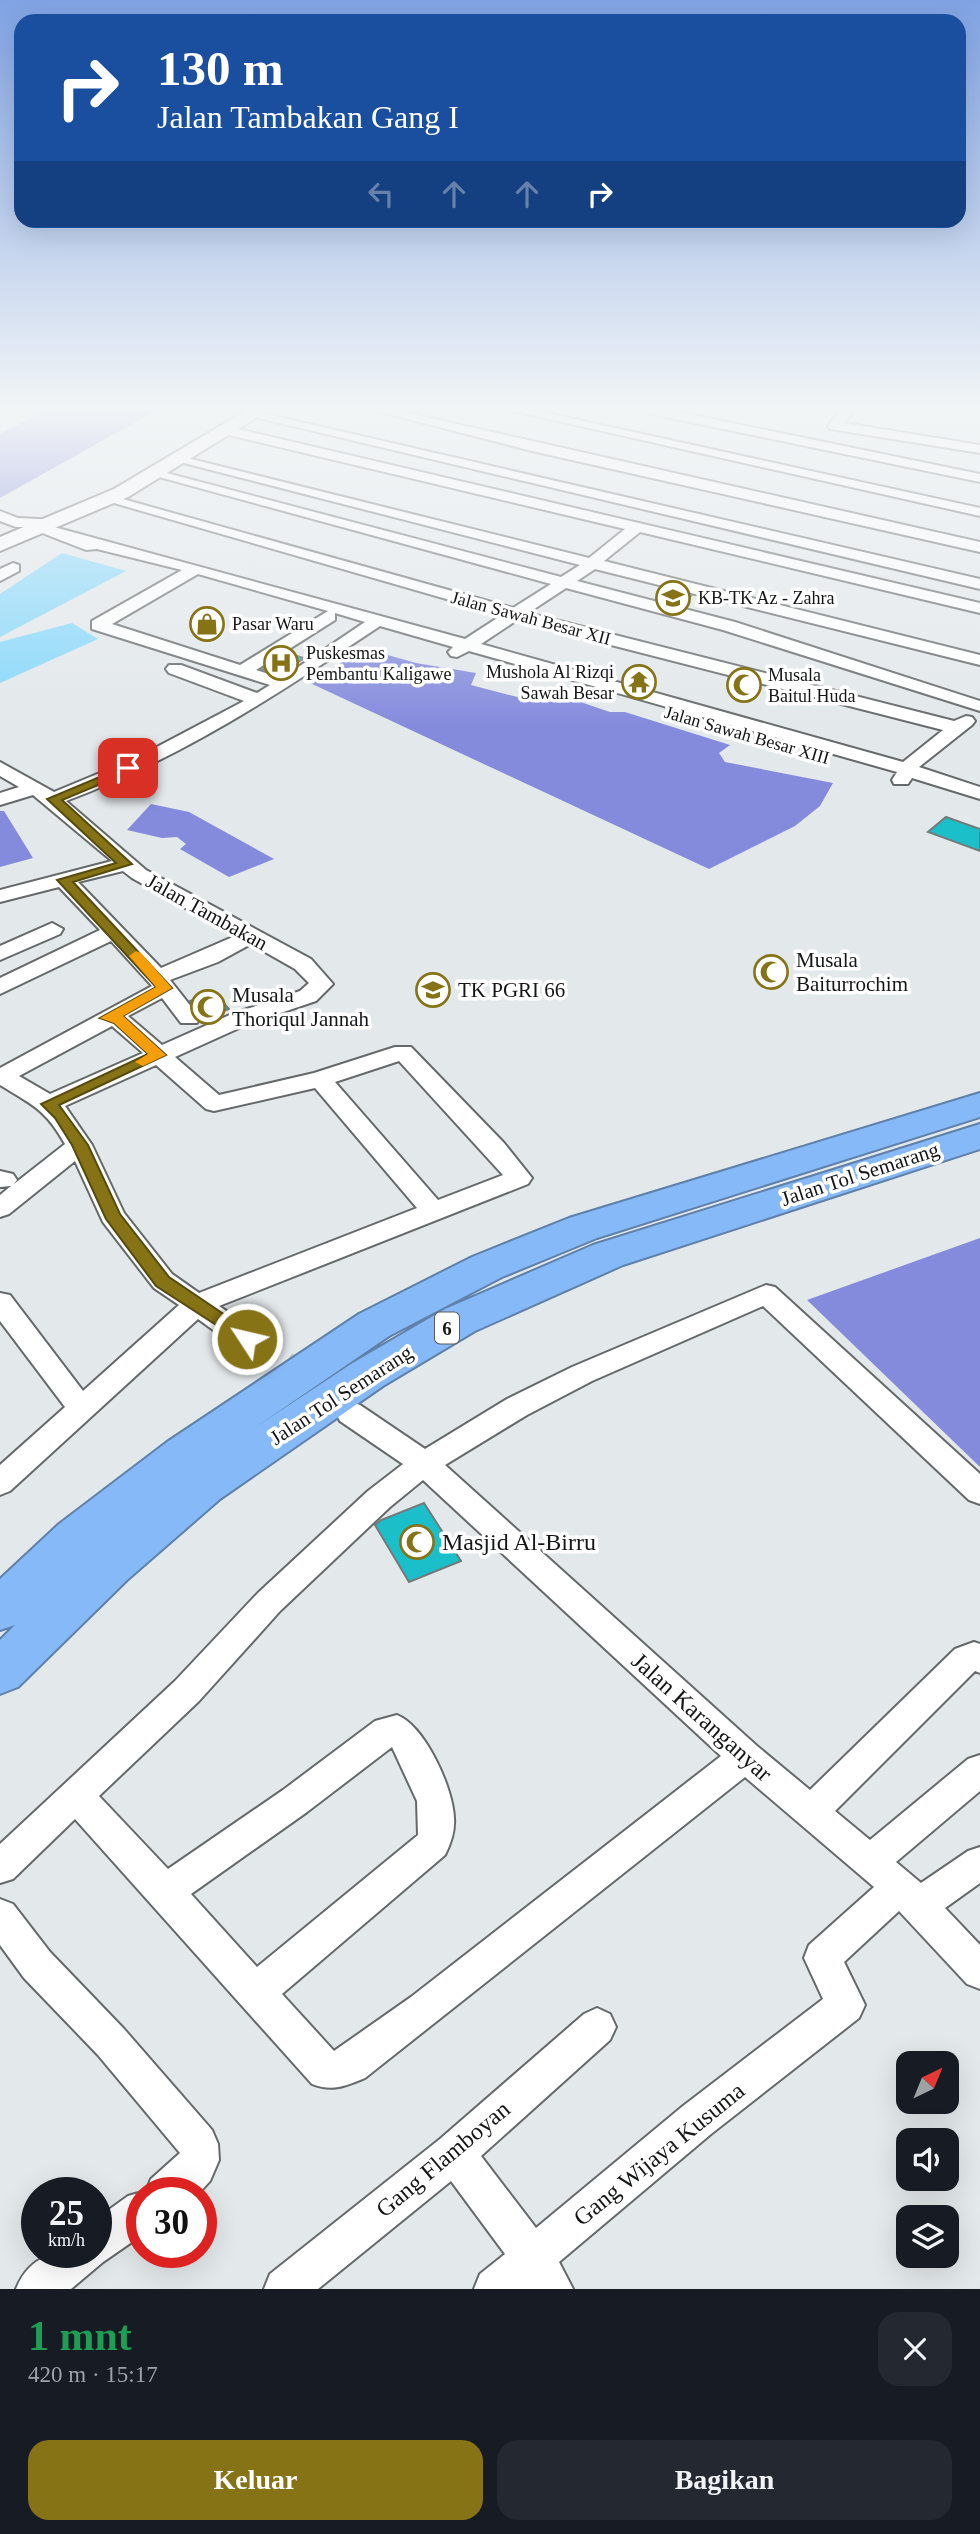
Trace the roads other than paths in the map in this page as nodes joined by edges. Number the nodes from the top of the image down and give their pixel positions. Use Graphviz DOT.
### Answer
graph roads {
  1 [pos="67,517"];
  2 [pos="170,517"];
  3 [pos="316,517"];
  4 [pos="401,517"];
  5 [pos="594,517"];
  6 [pos="659,517"];
  7 [pos="694,517"];
  8 [pos="843,517"];
  9 [pos="11,523"];
  10 [pos="48,525"];
  11 [pos="641,528"];
  12 [pos="0,545"];
  13 [pos="980,547"];
  14 [pos="590,565"];
  15 [pos="191,572"];
  16 [pos="561,582"];
  17 [pos="980,584"];
  18 [pos="980,608"];
  19 [pos="513,614"];
  20 [pos="329,616"];
  21 [pos="372,624"];
  22 [pos="462,649"];
  23 [pos="980,660"];
  24 [pos="175,669"];
  25 [pos="242,671"];
  26 [pos="284,684"];
  27 [pos="258,700"];
  28 [pos="980,708"];
  29 [pos="958,728"];
  30 [pos="0,768"];
  31 [pos="907,771"];
  32 [pos="980,793"];
  33 [pos="46,794"];
  34 [pos="0,799"];
  35 [pos="125,864"];
  36 [pos="64,880"];
  37 [pos="0,896"];
  38 [pos="52,929"];
  39 [pos="112,932"];
  40 [pos="249,937"];
  41 [pos="0,954"];
  42 [pos="161,982"];
  43 [pos="0,987"];
  44 [pos="107,1018"];
  45 [pos="189,1018"];
  46 [pos="158,1055"];
  47 [pos="320,1079"];
  48 [pos="5,1082"];
  49 [pos="48,1104"];
  50 [pos="980,1105"];
  51 [pos="980,1136"];
  52 [pos="80,1145"];
  53 [pos="0,1208"];
  54 [pos="432,1210"];
  55 [pos="0,1302"];
  56 [pos="209,1312"];
  57 [pos="247,1339"];
  58 [pos="81,1408"];
  59 [pos="350,1413"];
  60 [pos="409,1453"];
  61 [pos="0,1483"];
  62 [pos="980,1492"];
  63 [pos="0,1610"];
  64 [pos="980,1659"];
  65 [pos="0,1672"];
  66 [pos="744,1757"];
  67 [pos="980,1770"];
  68 [pos="75,1794"];
  69 [pos="810,1813"];
  70 [pos="870,1862"];
  71 [pos="980,1863"];
  72 [pos="0,1867"];
  73 [pos="167,1891"];
  74 [pos="909,1897"];
  75 [pos="0,1916"];
  76 [pos="980,1971"];
  77 [pos="257,1991"];
  78 [pos="597,2026"];
  79 [pos="454,2153"];
  80 [pos="184,2177"];
  81 [pos="65,2268"];
  82 [pos="543,2273"];
  83 [pos="37,2289"];
  84 [pos="285,2289"];
  85 [pos="495,2289"];
  1 -- 10 [label="street"];
  2 -- 19 [label="street, Jalan Sawah Besar XII"];
  3 -- 16 [label="street"];
  4 -- 14 [label="street"];
  5 -- 11 [label="street"];
  6 -- 11 [label="street"];
  7 -- 17 [label="street"];
  8 -- 13 [label="street"];
  9 -- 10 [label="street"];
  9 -- 12 [label="street"];
  10 -- 15 [label="street, Jalan Sawah Besar XIII"];
  11 -- 14 [label="street"];
  11 -- 18 [label="street"];
  14 -- 16 [label="street"];
  14 -- 23 [label="street"];
  15 -- 20 [label="street, Jalan Sawah Besar XIII"];
  15 -- 21 [label="street, Jalan Sawah Besar XIII"];
  15 -- 25 [label="street"];
  16 -- 19 [label="street"];
  16 -- 28 [label="street"];
  19 -- 22 [label="street"];
  19 -- 29 [label="street, Jalan Sawah Besar XII"];
  20 -- 21 [label="street, Jalan Sawah Besar XIII"];
  20 -- 25 [label="street"];
  21 -- 22 [label="street, Jalan Sawah Besar XIII"];
  21 -- 26 [label="street"];
  22 -- 31 [label="street, Jalan Sawah Besar XIII"];
  24 -- 27 [label="street"];
  25 -- 26 [label="street"];
  26 -- 27 [label="street"];
  27 -- 33 [label="street"];
  28 -- 29 [label="street"];
  29 -- 31 [label="street"];
  30 -- 33 [label="street, Jalan Tambakan"];
  31 -- 32 [label="street, Jalan Sawah Besar XIII"];
  33 -- 34 [label="street"];
  33 -- 35 [label="street, Jalan Tambakan"];
  35 -- 36 [label="street"];
  35 -- 40 [label="street, Jalan Tambakan"];
  36 -- 37 [label="street"];
  36 -- 39 [label="street"];
  38 -- 41 [label="street"];
  39 -- 42 [label="street"];
  39 -- 43 [label="street"];
  40 -- 42 [label="street"];
  40 -- 46 [label="street, Jalan Tambakan"];
  42 -- 44 [label="street"];
  42 -- 45 [label="street"];
  44 -- 46 [label="street"];
  44 -- 48 [label="street"];
  46 -- 47 [label="street"];
  46 -- 49 [label="street"];
  47 -- 54 [label="street"];
  47 -- 54 [label="street"];
  48 -- 49 [label="street"];
  49 -- 52 [label="street"];
  50 -- 63 [label="highway, Jalan Tol Semarang / 6"];
  51 -- 65 [label="highway, Jalan Tol Semarang / 6"];
  52 -- 53 [label="street"];
  52 -- 56 [label="street"];
  54 -- 56 [label="street"];
  55 -- 58 [label="street"];
  56 -- 57 [label="street"];
  56 -- 58 [label="street"];
  58 -- 61 [label="street"];
  59 -- 60 [label="street, Jalan Karanganyar"];
  60 -- 62 [label="street"];
  60 -- 66 [label="street, Jalan Karanganyar"];
  60 -- 68 [label="street"];
  64 -- 69 [label="street"];
  66 -- 69 [label="street, Jalan Karanganyar"];
  66 -- 77 [label="street"];
  67 -- 70 [label="street"];
  68 -- 72 [label="street"];
  68 -- 73 [label="street"];
  69 -- 70 [label="street, Jalan Karanganyar"];
  70 -- 74 [label="street, Jalan Karanganyar"];
  71 -- 74 [label="street"];
  73 -- 77 [label="street"];
  73 -- 77 [label="street"];
  74 -- 76 [label="street, Jalan Karanganyar"];
  74 -- 82 [label="street, Gang Wijaya Kusuma"];
  75 -- 80 [label="street"];
  78 -- 79 [label="street, Gang Flamboyan"];
  79 -- 82 [label="street"];
  79 -- 84 [label="street, Gang Flamboyan"];
  81 -- 83 [label="street"];
  82 -- 85 [label="street, Gang Wijaya Kusuma"];
}
